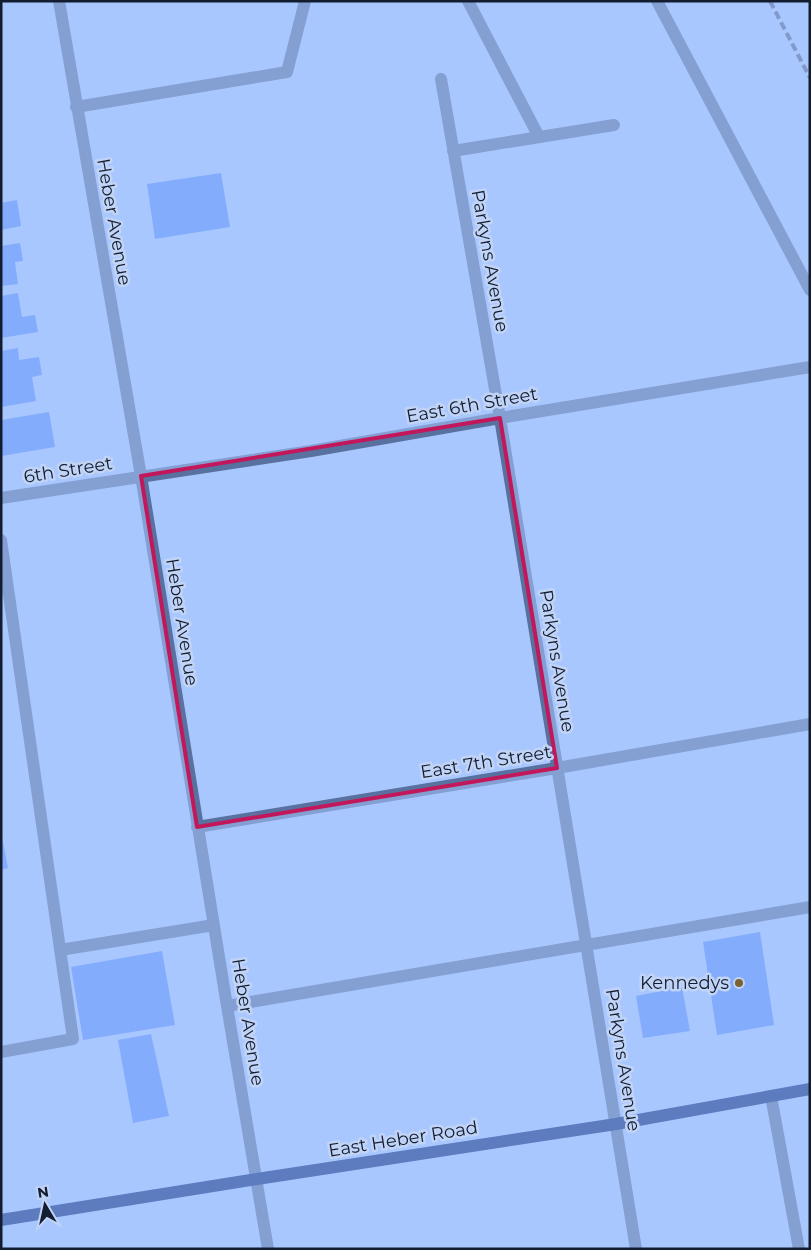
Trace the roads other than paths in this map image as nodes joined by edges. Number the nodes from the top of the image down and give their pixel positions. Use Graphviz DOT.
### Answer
graph roads {
  1 [pos="59,1"];
  2 [pos="305,1"];
  3 [pos="468,1"];
  4 [pos="656,1"];
  5 [pos="441,79"];
  6 [pos="76,107"];
  7 [pos="614,125"];
  8 [pos="540,137"];
  9 [pos="453,151"];
  10 [pos="810,290"];
  11 [pos="810,367"];
  12 [pos="500,418"];
  13 [pos="141,476"];
  14 [pos="1,498"];
  15 [pos="1,540"];
  16 [pos="810,724"];
  17 [pos="557,768"];
  18 [pos="197,827"];
  19 [pos="810,907"];
  20 [pos="214,925"];
  21 [pos="587,946"];
  22 [pos="60,950"];
  23 [pos="227,1006"];
  24 [pos="1,1052"];
  25 [pos="810,1089"];
  26 [pos="771,1096"];
  27 [pos="616,1124"];
  28 [pos="257,1179"];
  29 [pos="1,1220"];
  30 [pos="268,1249"];
  31 [pos="636,1249"];
  32 [pos="799,1249"];
  1 -- 6 [label="street, Heber Avenue"];
  2 -- 6 [label="street"];
  3 -- 8 [label="street"];
  4 -- 10 [label="street"];
  5 -- 9 [label="street, Parkyns Avenue"];
  6 -- 13 [label="street, Heber Avenue"];
  7 -- 8 [label="street"];
  8 -- 9 [label="street"];
  9 -- 12 [label="street, Parkyns Avenue"];
  11 -- 12 [label="street, East 6th Street"];
  12 -- 13 [label="street, East 6th Street"];
  12 -- 17 [label="street, Parkyns Avenue"];
  13 -- 14 [label="street, 6th Street"];
  13 -- 18 [label="street, Heber Avenue"];
  15 -- 22 [label="street"];
  16 -- 17 [label="street, East 7th Street"];
  17 -- 18 [label="street, East 7th Street"];
  17 -- 21 [label="street, Parkyns Avenue"];
  18 -- 20 [label="street, Heber Avenue"];
  19 -- 21 [label="street"];
  20 -- 22 [label="street"];
  20 -- 23 [label="street, Heber Avenue"];
  21 -- 23 [label="street"];
  21 -- 27 [label="street, Parkyns Avenue"];
  22 -- 24 [label="street"];
  23 -- 28 [label="street, Heber Avenue"];
  25 -- 26 [label="main road, East Heber Road"];
  26 -- 27 [label="main road, East Heber Road"];
  26 -- 32 [label="street"];
  27 -- 28 [label="main road, East Heber Road"];
  27 -- 31 [label="street, Parkyns Avenue"];
  28 -- 29 [label="main road, East Heber Road"];
  28 -- 30 [label="street, Heber Avenue"];
}
